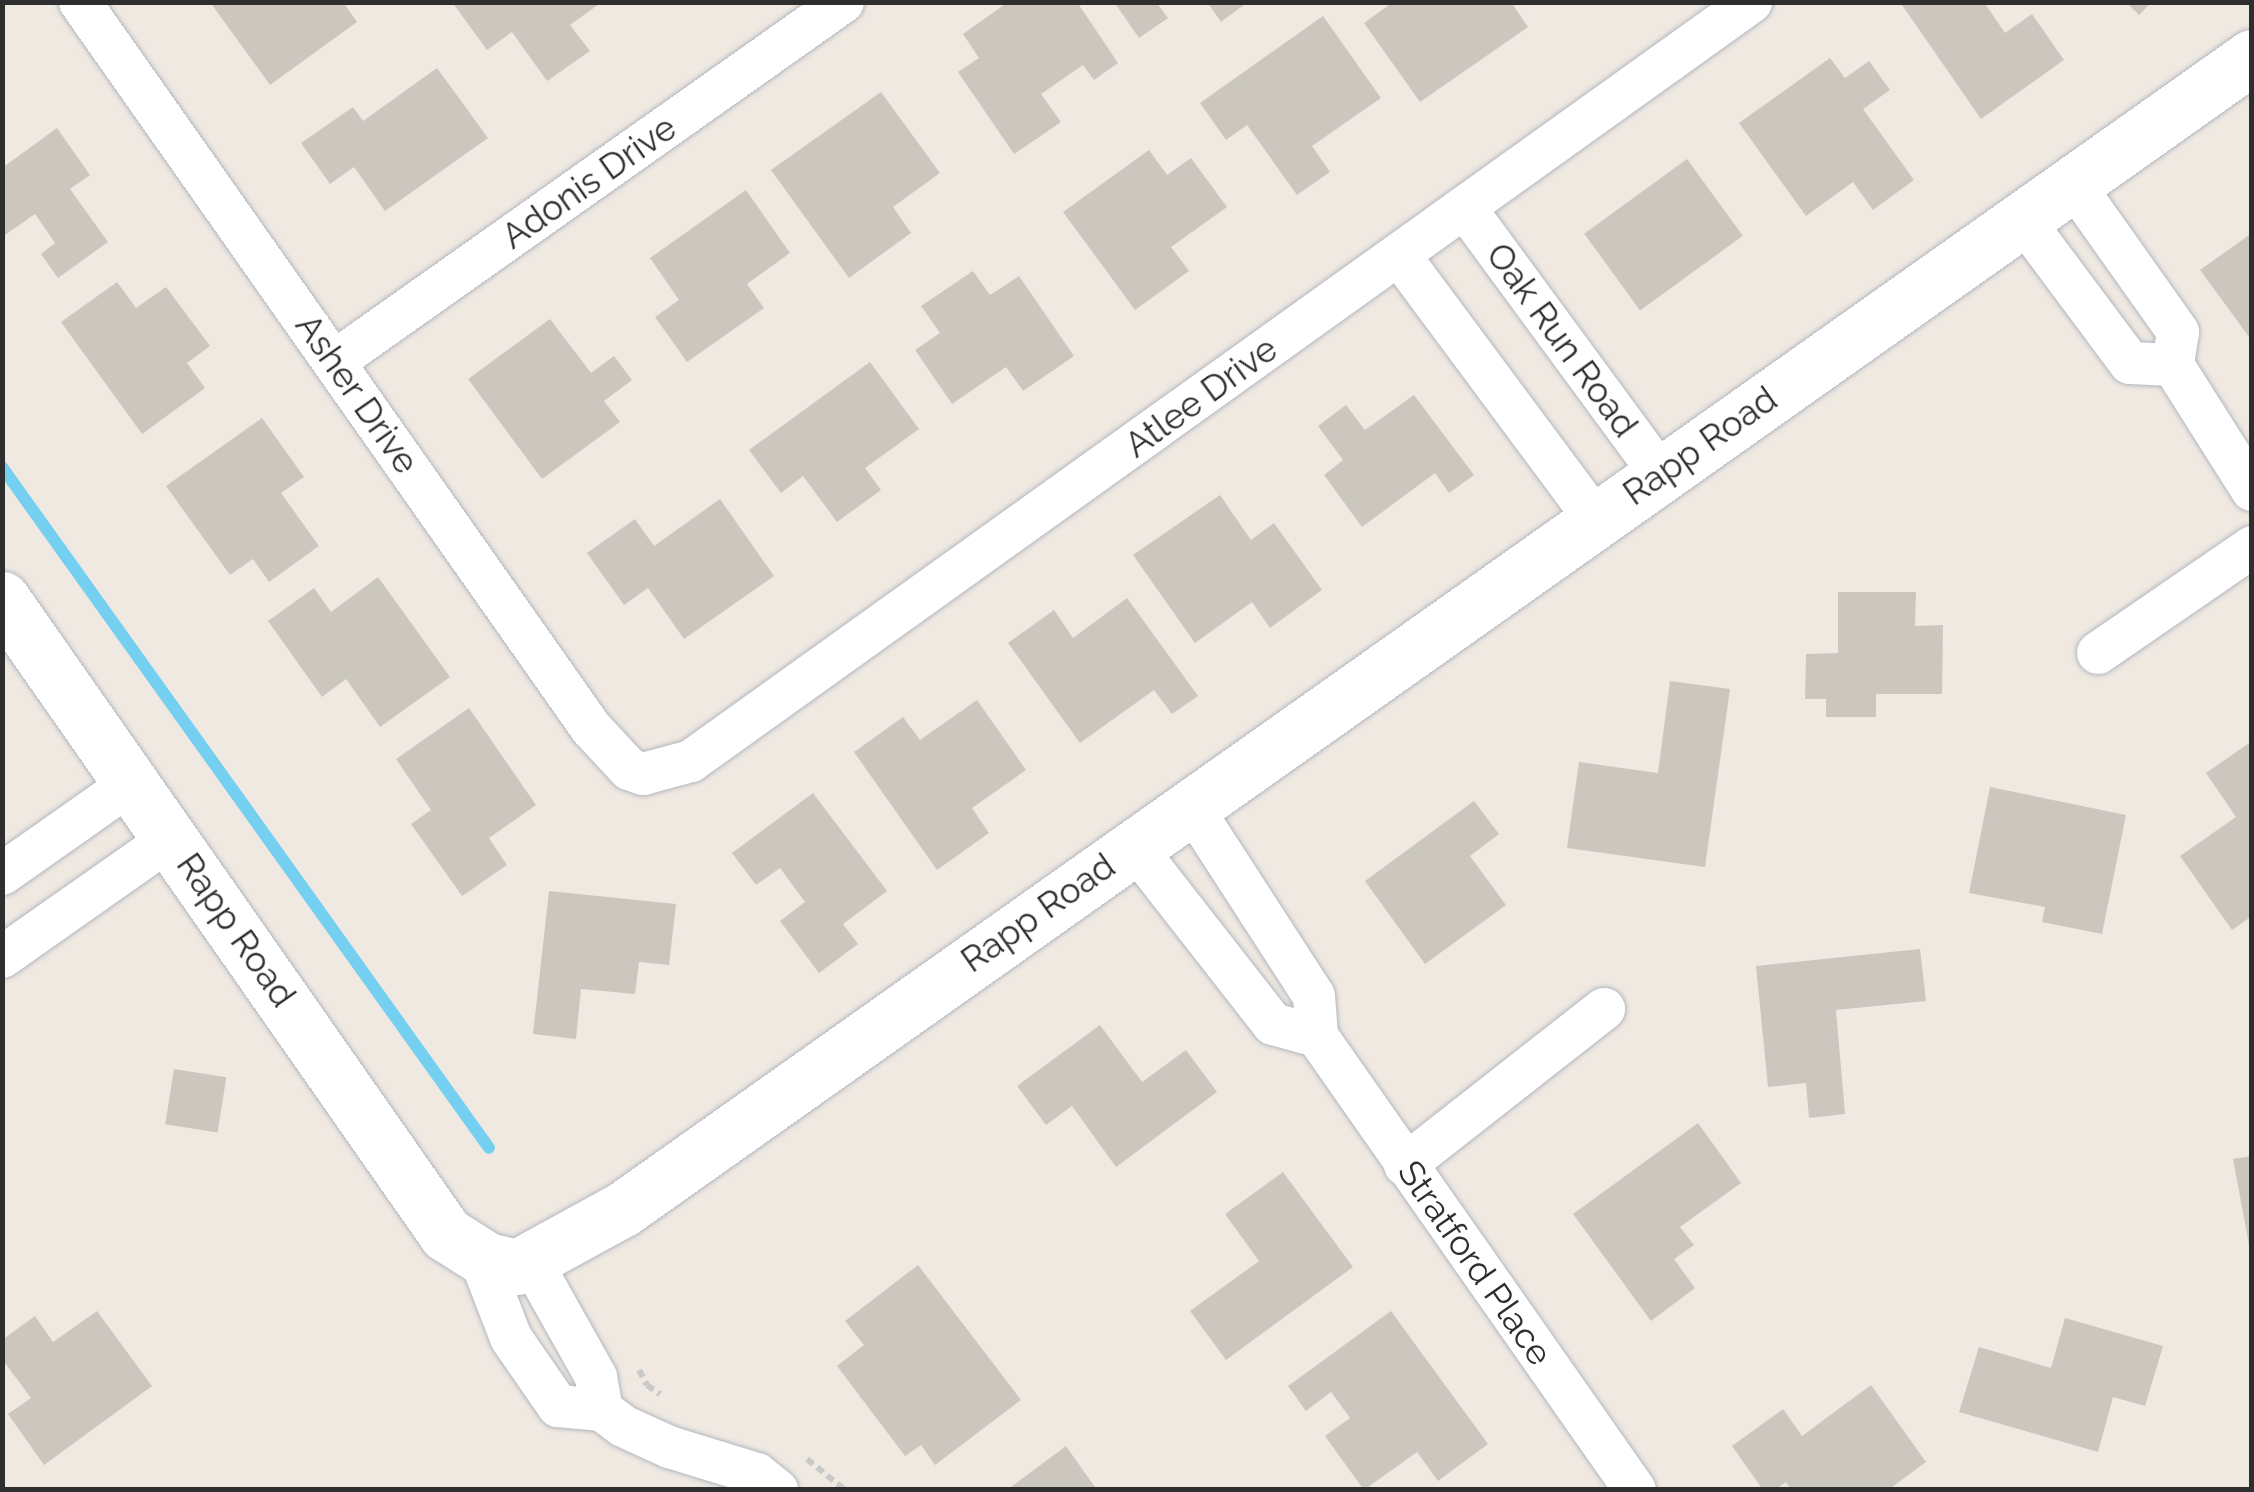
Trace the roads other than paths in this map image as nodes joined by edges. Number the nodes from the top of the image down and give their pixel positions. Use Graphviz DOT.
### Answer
graph roads {
  1 [pos="80,2"];
  2 [pos="843,2"];
  3 [pos="1751,2"];
  4 [pos="2252,57"];
  5 [pos="2074,185"];
  6 [pos="1465,208"];
  7 [pos="2024,221"];
  8 [pos="1398,255"];
  9 [pos="334,361"];
  10 [pos="2173,365"];
  11 [pos="1660,473"];
  12 [pos="2252,490"];
  13 [pos="1595,519"];
  14 [pos="2252,547"];
  15 [pos="2,599"];
  16 [pos="2098,653"];
  17 [pos="644,774"];
  18 [pos="133,782"];
  19 [pos="1191,806"];
  20 [pos="173,838"];
  21 [pos="1133,845"];
  22 [pos="2,874"];
  23 [pos="2,957"];
  24 [pos="1604,1009"];
  25 [pos="1317,1036"];
  26 [pos="1405,1165"];
  27 [pos="505,1258"];
  28 [pos="777,1490"];
  29 [pos="1634,1490"];
  1 -- 9 [label="street, Asher Drive"];
  2 -- 9 [label="street, Adonis Drive"];
  3 -- 6 [label="street, Atlee Drive"];
  4 -- 5 [label="street, Rapp Road"];
  5 -- 7 [label="street, Rapp Road"];
  5 -- 10 [label="street"];
  6 -- 8 [label="street, Atlee Drive"];
  6 -- 11 [label="street, Oak Run Road"];
  7 -- 10 [label="street"];
  7 -- 11 [label="street, Rapp Road"];
  8 -- 13 [label="street"];
  8 -- 17 [label="street, Atlee Drive"];
  9 -- 17 [label="street, Asher Drive"];
  10 -- 12 [label="street"];
  11 -- 13 [label="street, Rapp Road"];
  13 -- 19 [label="street, Rapp Road"];
  14 -- 16 [label="street"];
  15 -- 18 [label="street, Rapp Road"];
  18 -- 20 [label="street, Rapp Road"];
  18 -- 22 [label="street"];
  19 -- 21 [label="street, Rapp Road"];
  19 -- 25 [label="street, Stratford Place"];
  20 -- 23 [label="street"];
  20 -- 27 [label="street, Rapp Road"];
  21 -- 25 [label="street"];
  21 -- 27 [label="street, Rapp Road"];
  24 -- 26 [label="street"];
  25 -- 26 [label="street, Stratford Place"];
  26 -- 29 [label="street, Stratford Place"];
  27 -- 28 [label="street"];
}
